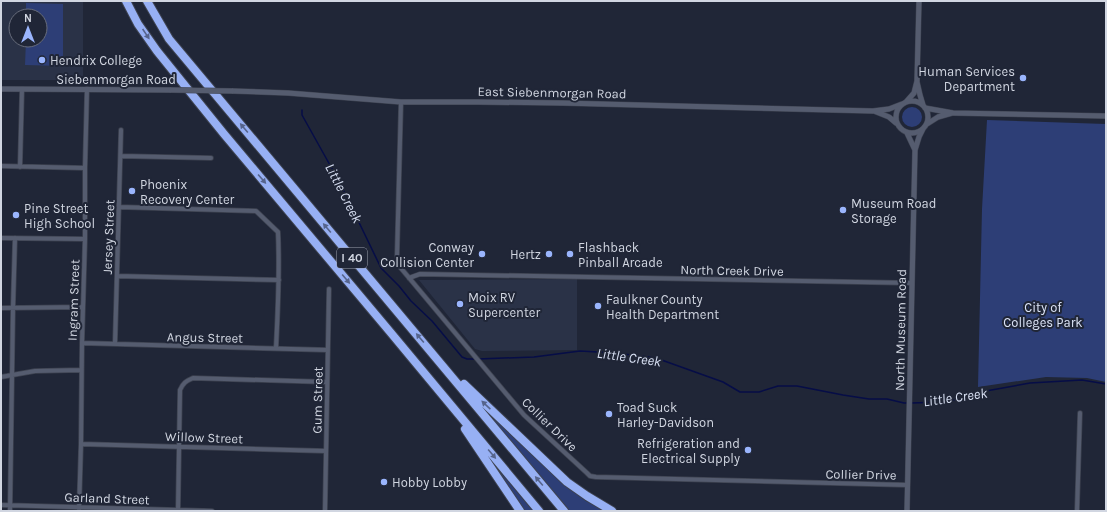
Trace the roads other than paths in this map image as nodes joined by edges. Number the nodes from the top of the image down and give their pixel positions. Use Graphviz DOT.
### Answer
graph roads {
  1 [pos="126,1"];
  2 [pos="147,1"];
  3 [pos="919,1"];
  4 [pos="916,81"];
  5 [pos="1,89"];
  6 [pos="22,89"];
  7 [pos="87,89"];
  8 [pos="232,91"];
  9 [pos="401,102"];
  10 [pos="904,103"];
  11 [pos="925,107"];
  12 [pos="873,111"];
  13 [pos="953,113"];
  14 [pos="1106,116"];
  15 [pos="927,124"];
  16 [pos="898,126"];
  17 [pos="923,129"];
  18 [pos="121,130"];
  19 [pos="907,133"];
  20 [pos="915,150"];
  21 [pos="121,156"];
  22 [pos="211,158"];
  23 [pos="1,166"];
  24 [pos="20,167"];
  25 [pos="85,168"];
  26 [pos="119,208"];
  27 [pos="1,238"];
  28 [pos="15,238"];
  29 [pos="85,239"];
  30 [pos="117,276"];
  31 [pos="410,278"];
  32 [pos="279,280"];
  33 [pos="912,283"];
  34 [pos="329,289"];
  35 [pos="83,307"];
  36 [pos="1,308"];
  37 [pos="13,308"];
  38 [pos="82,344"];
  39 [pos="115,344"];
  40 [pos="276,348"];
  41 [pos="328,350"];
  42 [pos="437,359"];
  43 [pos="81,370"];
  44 [pos="12,375"];
  45 [pos="1,376"];
  46 [pos="327,382"];
  47 [pos="440,392"];
  48 [pos="1080,414"];
  49 [pos="81,444"];
  50 [pos="179,446"];
  51 [pos="326,451"];
  52 [pos="907,485"];
  53 [pos="1,505"];
  54 [pos="10,505"];
  55 [pos="79,509"];
  56 [pos="10,511"];
  57 [pos="178,511"];
  58 [pos="212,511"];
  59 [pos="325,511"];
  60 [pos="520,511"];
  61 [pos="539,511"];
  62 [pos="564,511"];
  63 [pos="612,511"];
  64 [pos="907,511"];
  65 [pos="1077,511"];
  1 -- 47 [label="highway, I 40, one-way"];
  42 -- 2 [label="highway, I 40, one-way"];
  3 -- 4 [label="street"];
  4 -- 10 [label="street"];
  4 -- 11 [label="street"];
  5 -- 6 [label="street, Siebenmorgan Road"];
  6 -- 7 [label="street, Siebenmorgan Road"];
  6 -- 24 [label="street"];
  7 -- 8 [label="street, Siebenmorgan Road, bridge"];
  7 -- 25 [label="street, Ingram Street"];
  8 -- 9 [label="street, East Siebenmorgan Road"];
  9 -- 12 [label="street, East Siebenmorgan Road"];
  9 -- 31 [label="street, Collier Drive"];
  10 -- 11 [label="street"];
  10 -- 12 [label="street, East Siebenmorgan Road"];
  10 -- 16 [label="street"];
  11 -- 13 [label="street"];
  11 -- 15 [label="street"];
  12 -- 16 [label="street, East Siebenmorgan Road"];
  13 -- 14 [label="street"];
  13 -- 15 [label="street"];
  15 -- 17 [label="street"];
  16 -- 19 [label="street"];
  17 -- 19 [label="street"];
  17 -- 20 [label="street, North Museum Road"];
  18 -- 21 [label="street, Jersey Street"];
  19 -- 20 [label="street, North Museum Road"];
  20 -- 33 [label="street, North Museum Road"];
  21 -- 22 [label="street"];
  21 -- 26 [label="street, Jersey Street"];
  23 -- 24 [label="street"];
  24 -- 25 [label="street"];
  25 -- 29 [label="street, Ingram Street"];
  26 -- 30 [label="street, Jersey Street"];
  26 -- 32 [label="street"];
  27 -- 28 [label="street"];
  28 -- 29 [label="street"];
  28 -- 37 [label="street"];
  29 -- 35 [label="street, Ingram Street"];
  30 -- 32 [label="street"];
  30 -- 39 [label="street, Jersey Street"];
  31 -- 33 [label="street, North Creek Drive"];
  31 -- 52 [label="street, Collier Drive"];
  32 -- 40 [label="street"];
  33 -- 52 [label="street, North Museum Road"];
  34 -- 41 [label="street, Gum Street"];
  35 -- 37 [label="street"];
  35 -- 38 [label="street, Ingram Street"];
  36 -- 37 [label="street"];
  37 -- 44 [label="street"];
  38 -- 39 [label="street, Angus Street"];
  38 -- 43 [label="street, Ingram Street"];
  39 -- 40 [label="street, Angus Street"];
  40 -- 41 [label="street, Angus Street"];
  41 -- 46 [label="street, Gum Street"];
  62 -- 42 [label="highway, I 40, one-way"];
  63 -- 42 [label="highway, one-way"];
  43 -- 44 [label="street"];
  43 -- 49 [label="street, Ingram Street"];
  44 -- 45 [label="street"];
  44 -- 54 [label="street"];
  46 -- 50 [label="street"];
  46 -- 51 [label="street, Gum Street"];
  47 -- 60 [label="highway"];
  47 -- 61 [label="highway, I 40, one-way"];
  48 -- 65 [label="street"];
  49 -- 50 [label="street, Willow Street"];
  49 -- 55 [label="street, Ingram Street"];
  50 -- 51 [label="street, Willow Street"];
  50 -- 57 [label="street"];
  51 -- 59 [label="street, Gum Street"];
  52 -- 64 [label="street, North Museum Road"];
  53 -- 54 [label="street, Garland Street"];
  54 -- 55 [label="street, Garland Street"];
  54 -- 56 [label="street"];
  55 -- 57 [label="street, Garland Street"];
  57 -- 58 [label="street, Garland Street"];
}
